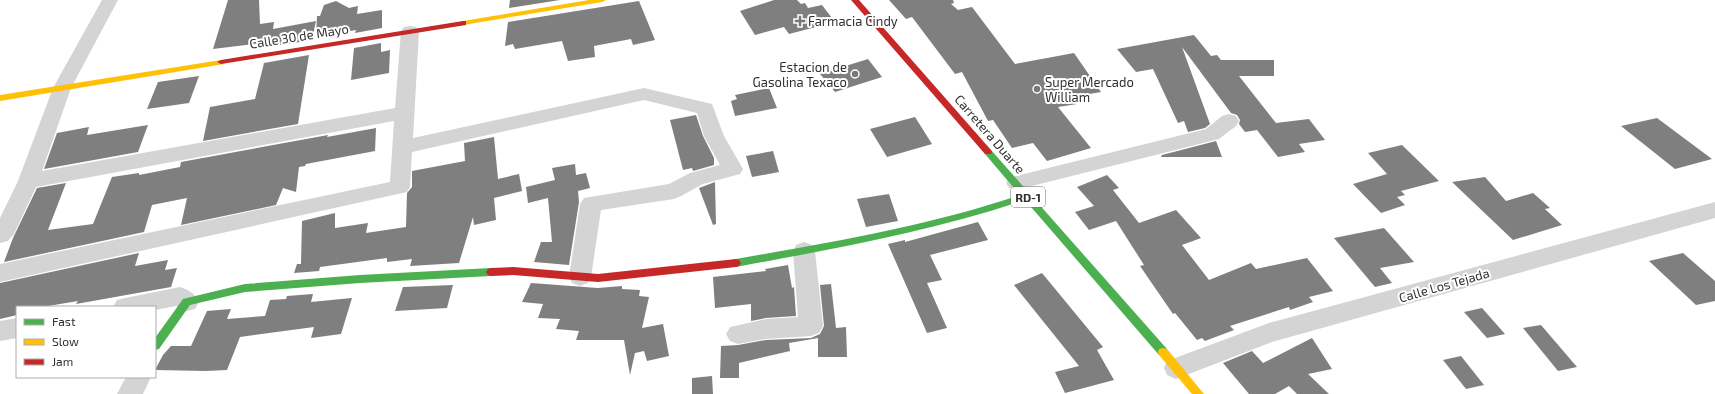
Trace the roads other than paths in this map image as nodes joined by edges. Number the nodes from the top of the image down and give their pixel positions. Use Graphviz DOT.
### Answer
graph roads {
  1 [pos="110,0"];
  2 [pos="600,0"];
  3 [pos="855,0"];
  4 [pos="410,31"];
  5 [pos="62,88"];
  6 [pos="0,98"];
  7 [pos="405,113"];
  8 [pos="1229,121"];
  9 [pos="402,147"];
  10 [pos="28,181"];
  11 [pos="1022,190"];
  12 [pos="1715,210"];
  13 [pos="0,235"];
  14 [pos="804,251"];
  15 [pos="0,273"];
  16 [pos="580,277"];
  17 [pos="187,302"];
  18 [pos="130,306"];
  19 [pos="16,328"];
  20 [pos="0,331"];
  21 [pos="738,334"];
  22 [pos="156,345"];
  23 [pos="1176,368"];
  24 [pos="138,378"];
  25 [pos="130,394"];
  26 [pos="1199,394"];
  1 -- 5 [label="street"];
  2 -- 4 [label="street, Calle 30 de Mayo"];
  3 -- 11 [label="street, Carretera Duarte / RD-1"];
  4 -- 5 [label="street, Calle 30 de Mayo"];
  4 -- 7 [label="street"];
  5 -- 6 [label="street, Calle 30 de Mayo"];
  5 -- 10 [label="street"];
  7 -- 9 [label="street"];
  7 -- 10 [label="street"];
  8 -- 11 [label="street"];
  9 -- 15 [label="street"];
  9 -- 16 [label="street"];
  10 -- 13 [label="street"];
  11 -- 14 [label="street"];
  11 -- 23 [label="street, Carretera Duarte / RD-1"];
  12 -- 23 [label="street, Calle Los Tejada"];
  14 -- 16 [label="street"];
  14 -- 21 [label="street"];
  16 -- 17 [label="street"];
  17 -- 18 [label="street"];
  17 -- 22 [label="street"];
  19 -- 20 [label="street"];
  23 -- 26 [label="street, Carretera Duarte / RD-1"];
  24 -- 25 [label="street"];
}
